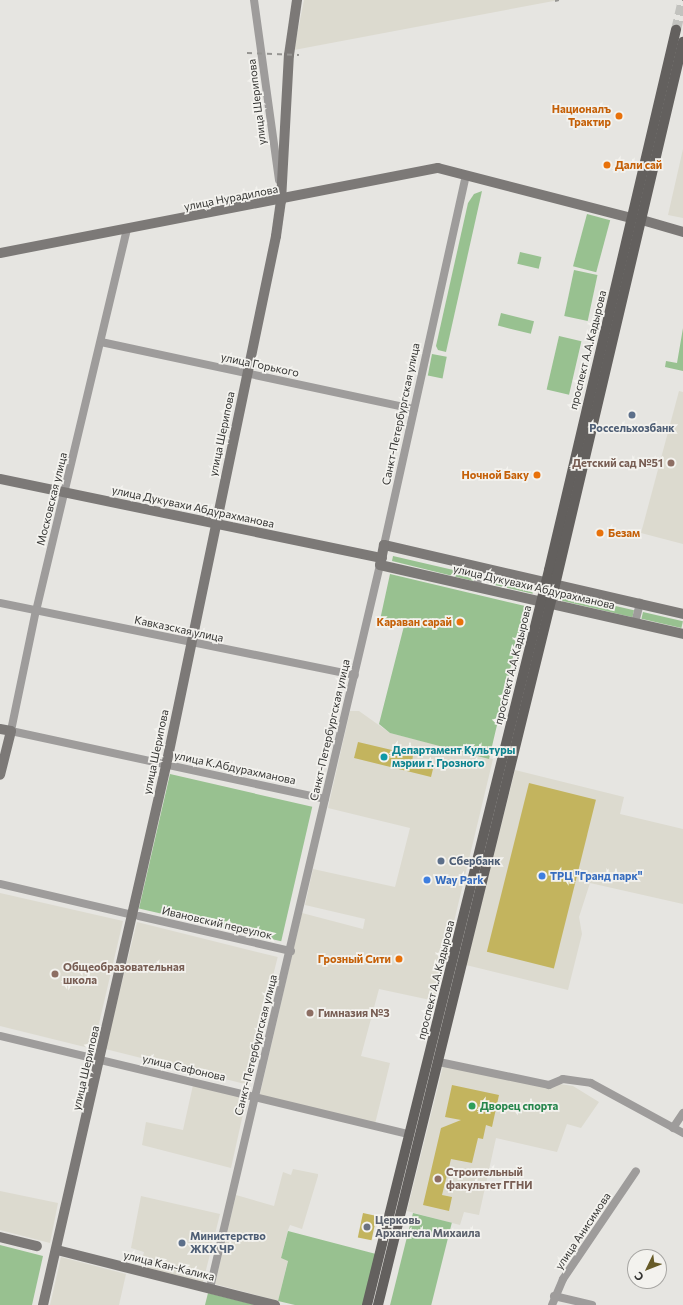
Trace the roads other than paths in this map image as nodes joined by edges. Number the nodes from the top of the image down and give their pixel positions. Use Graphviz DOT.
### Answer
graph roads {
  1 [pos="254,0"];
  2 [pos="297,0"];
  3 [pos="676,30"];
  4 [pos="683,42"];
  5 [pos="466,175"];
  6 [pos="282,201"];
  7 [pos="637,219"];
  8 [pos="127,229"];
  9 [pos="683,232"];
  10 [pos="0,253"];
  11 [pos="101,342"];
  12 [pos="248,374"];
  13 [pos="414,409"];
  14 [pos="0,479"];
  15 [pos="66,493"];
  16 [pos="216,523"];
  17 [pos="384,545"];
  18 [pos="381,561"];
  19 [pos="481,567"];
  20 [pos="550,584"];
  21 [pos="477,585"];
  22 [pos="540,601"];
  23 [pos="0,603"];
  24 [pos="551,603"];
  25 [pos="640,603"];
  26 [pos="36,610"];
  27 [pos="683,614"];
  28 [pos="635,623"];
  29 [pos="683,634"];
  30 [pos="192,644"];
  31 [pos="355,675"];
  32 [pos="0,729"];
  33 [pos="11,731"];
  34 [pos="166,766"];
  35 [pos="0,776"];
  36 [pos="326,799"];
  37 [pos="0,884"];
  38 [pos="136,916"];
  39 [pos="291,951"];
  40 [pos="0,1036"];
  41 [pos="100,1060"];
  42 [pos="439,1062"];
  43 [pos="256,1096"];
  44 [pos="683,1113"];
  45 [pos="673,1128"];
  46 [pos="683,1133"];
  47 [pos="409,1134"];
  48 [pos="636,1171"];
  49 [pos="0,1237"];
  50 [pos="37,1246"];
  51 [pos="57,1250"];
  52 [pos="210,1288"];
  53 [pos="554,1296"];
  54 [pos="43,1305"];
  55 [pos="275,1305"];
  56 [pos="367,1305"];
  57 [pos="378,1305"];
  58 [pos="552,1305"];
  59 [pos="592,1305"];
  1 -- 6 [label="street, улица Шерипова"];
  2 -- 6 [label="street, улица Шерипова"];
  3 -- 7 [label="main road, проспект А.А.Кадырова"];
  4 -- 7 [label="main road, проспект А.А.Кадырова"];
  5 -- 6 [label="street, улица Нурадилова"];
  5 -- 7 [label="street, улица Нурадилова"];
  5 -- 13 [label="street, Санкт-Петербургская улица"];
  6 -- 8 [label="street, улица Нурадилова"];
  6 -- 12 [label="street, улица Шерипова"];
  7 -- 9 [label="street, улица Нурадилова"];
  7 -- 20 [label="main road, проспект А.А.Кадырова"];
  8 -- 10 [label="street, улица Нурадилова"];
  8 -- 11 [label="street, Московская улица"];
  11 -- 12 [label="street, улица Горького"];
  11 -- 15 [label="street, Московская улица"];
  12 -- 13 [label="street, улица Горького"];
  12 -- 16 [label="street, улица Шерипова"];
  13 -- 17 [label="street, Санкт-Петербургская улица"];
  14 -- 15 [label="street, улица Дукувахи Абдурахманова"];
  15 -- 16 [label="street, улица Дукувахи Абдурахманова"];
  15 -- 26 [label="street, Московская улица"];
  16 -- 18 [label="street, улица Дукувахи Абдурахманова"];
  16 -- 30 [label="street, улица Шерипова"];
  17 -- 18 [label="street, Санкт-Петербургская улица"];
  17 -- 19 [label="street, улица Дукувахи Абдурахманова"];
  18 -- 21 [label="street, улица Дукувахи Абдурахманова"];
  18 -- 31 [label="street, Санкт-Петербургская улица"];
  19 -- 20 [label="street, улица Дукувахи Абдурахманова"];
  19 -- 21 [label="street"];
  20 -- 22 [label="main road, проспект А.А.Кадырова"];
  20 -- 24 [label="main road, проспект А.А.Кадырова"];
  20 -- 25 [label="street, улица Дукувахи Абдурахманова"];
  21 -- 22 [label="street, улица Дукувахи Абдурахманова"];
  22 -- 24 [label="street, улица Дукувахи Абдурахманова"];
  22 -- 47 [label="main road, проспект А.А.Кадырова"];
  23 -- 26 [label="street, Кавказская улица"];
  24 -- 28 [label="street, улица Дукувахи Абдурахманова"];
  24 -- 42 [label="main road, проспект А.А.Кадырова"];
  25 -- 27 [label="street, улица Дукувахи Абдурахманова"];
  25 -- 28 [label="street"];
  26 -- 30 [label="street, Кавказская улица"];
  26 -- 33 [label="street, Московская улица"];
  28 -- 29 [label="street, улица Дукувахи Абдурахманова"];
  30 -- 31 [label="street, Кавказская улица"];
  30 -- 34 [label="street, улица Шерипова"];
  31 -- 36 [label="street, Санкт-Петербургская улица"];
  32 -- 33 [label="street, улица К.Абдурахманова"];
  33 -- 34 [label="street, улица К.Абдурахманова"];
  33 -- 35 [label="street, Московская улица"];
  34 -- 36 [label="street, улица К.Абдурахманова"];
  34 -- 38 [label="street, улица Шерипова"];
  36 -- 39 [label="street, Санкт-Петербургская улица"];
  37 -- 38 [label="street, Ивановский переулок"];
  38 -- 39 [label="street, Ивановский переулок"];
  38 -- 41 [label="street, улица Шерипова"];
  39 -- 43 [label="street, Санкт-Петербургская улица"];
  40 -- 41 [label="street, улица Сафонова"];
  41 -- 43 [label="street, улица Сафонова"];
  41 -- 51 [label="street, улица Шерипова"];
  42 -- 45 [label="street"];
  42 -- 57 [label="main road, проспект А.А.Кадырова"];
  43 -- 47 [label="street, улица Сафонова"];
  43 -- 52 [label="street, Санкт-Петербургская улица"];
  44 -- 45 [label="street"];
  45 -- 46 [label="street"];
  47 -- 56 [label="main road, проспект А.А.Кадырова"];
  48 -- 53 [label="street, улица Анисимова"];
  49 -- 50 [label="street"];
  51 -- 52 [label="street, улица Кан-Калика"];
  51 -- 54 [label="street, улица Шерипова"];
  52 -- 55 [label="street, улица Кан-Калика"];
  53 -- 58 [label="street, улица Анисимова"];
  53 -- 59 [label="street"];
}
